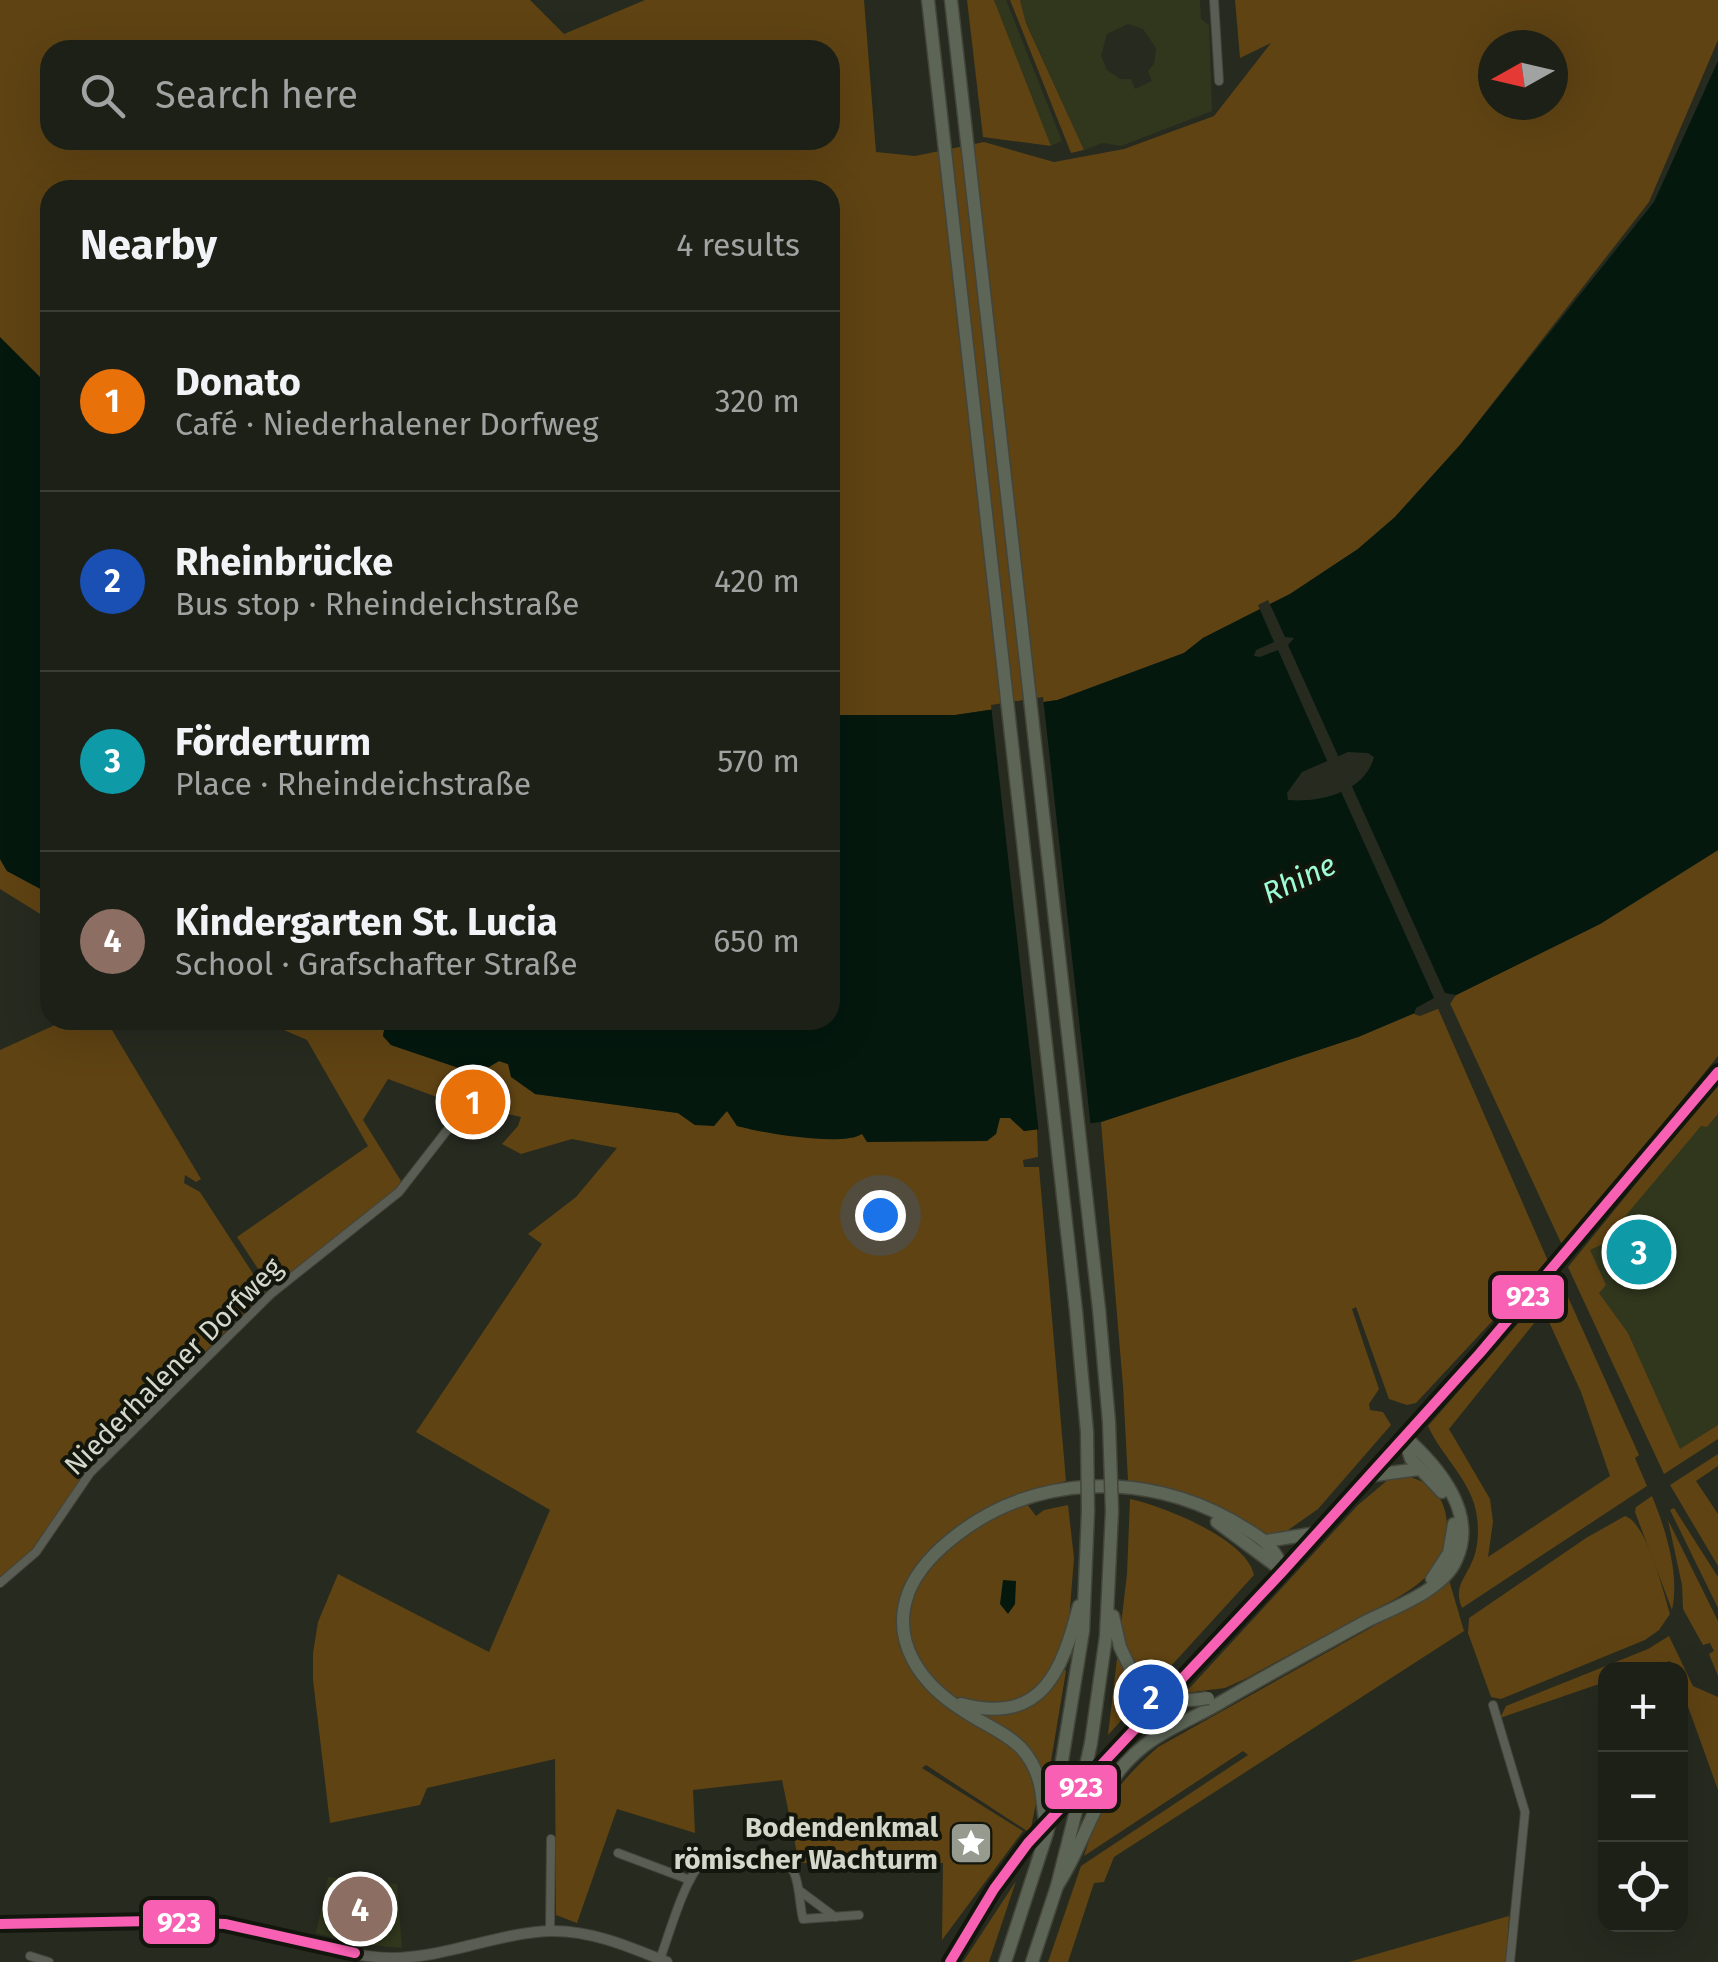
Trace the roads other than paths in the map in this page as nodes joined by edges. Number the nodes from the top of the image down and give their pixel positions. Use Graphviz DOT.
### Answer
graph roads {
  1 [pos="928,0"];
  2 [pos="952,0"];
  3 [pos="1214,0"];
  4 [pos="1219,81"];
  5 [pos="1718,1072"];
  6 [pos="472,1107"];
  7 [pos="1404,1436"];
  8 [pos="1419,1470"];
  9 [pos="1368,1476"];
  10 [pos="1178,1499"];
  11 [pos="1317,1533"];
  12 [pos="1266,1540"];
  13 [pos="1088,1564"];
  14 [pos="1283,1571"];
  15 [pos="0,1583"];
  16 [pos="1109,1594"];
  17 [pos="1412,1597"];
  18 [pos="1243,1688"];
  19 [pos="948,1699"];
  20 [pos="1492,1705"];
  21 [pos="1046,1833"];
  22 [pos="551,1840"];
  23 [pos="618,1852"];
  24 [pos="1069,1862"];
  25 [pos="690,1880"];
  26 [pos="800,1892"];
  27 [pos="820,1906"];
  28 [pos="859,1916"];
  29 [pos="835,1917"];
  30 [pos="812,1918"];
  31 [pos="0,1924"];
  32 [pos="550,1932"];
  33 [pos="30,1956"];
  34 [pos="354,1958"];
  35 [pos="664,1961"];
  36 [pos="50,1962"];
  37 [pos="950,1962"];
  38 [pos="1005,1962"];
  39 [pos="1032,1962"];
  40 [pos="1510,1962"];
  1 -- 13 [label="highway, bridge"];
  2 -- 16 [label="highway, bridge"];
  3 -- 4 [label="street"];
  5 -- 7 [label="main road"];
  6 -- 15 [label="street, Niederhalener Dorfweg"];
  7 -- 8 [label="highway"];
  7 -- 9 [label="main road"];
  7 -- 17 [label="highway"];
  8 -- 9 [label="highway"];
  8 -- 17 [label="highway"];
  9 -- 11 [label="main road"];
  10 -- 12 [label="highway"];
  10 -- 14 [label="highway"];
  10 -- 19 [label="highway"];
  11 -- 12 [label="highway"];
  11 -- 14 [label="main road"];
  12 -- 14 [label="highway"];
  13 -- 19 [label="highway"];
  13 -- 21 [label="highway, bridge"];
  14 -- 37 [label="main road"];
  16 -- 18 [label="highway, bridge"];
  16 -- 24 [label="highway, bridge"];
  17 -- 18 [label="highway"];
  18 -- 24 [label="highway"];
  19 -- 21 [label="highway, bridge"];
  20 -- 40 [label="street"];
  21 -- 38 [label="highway"];
  22 -- 32 [label="street"];
  23 -- 25 [label="street"];
  24 -- 39 [label="highway"];
  25 -- 26 [label="street"];
  25 -- 35 [label="street"];
  26 -- 27 [label="street"];
  26 -- 30 [label="street"];
  27 -- 29 [label="street"];
  27 -- 30 [label="street"];
  28 -- 29 [label="street"];
  29 -- 30 [label="street"];
  31 -- 34 [label="main road"];
  32 -- 34 [label="main road"];
  32 -- 35 [label="main road"];
  33 -- 36 [label="street"];
}
